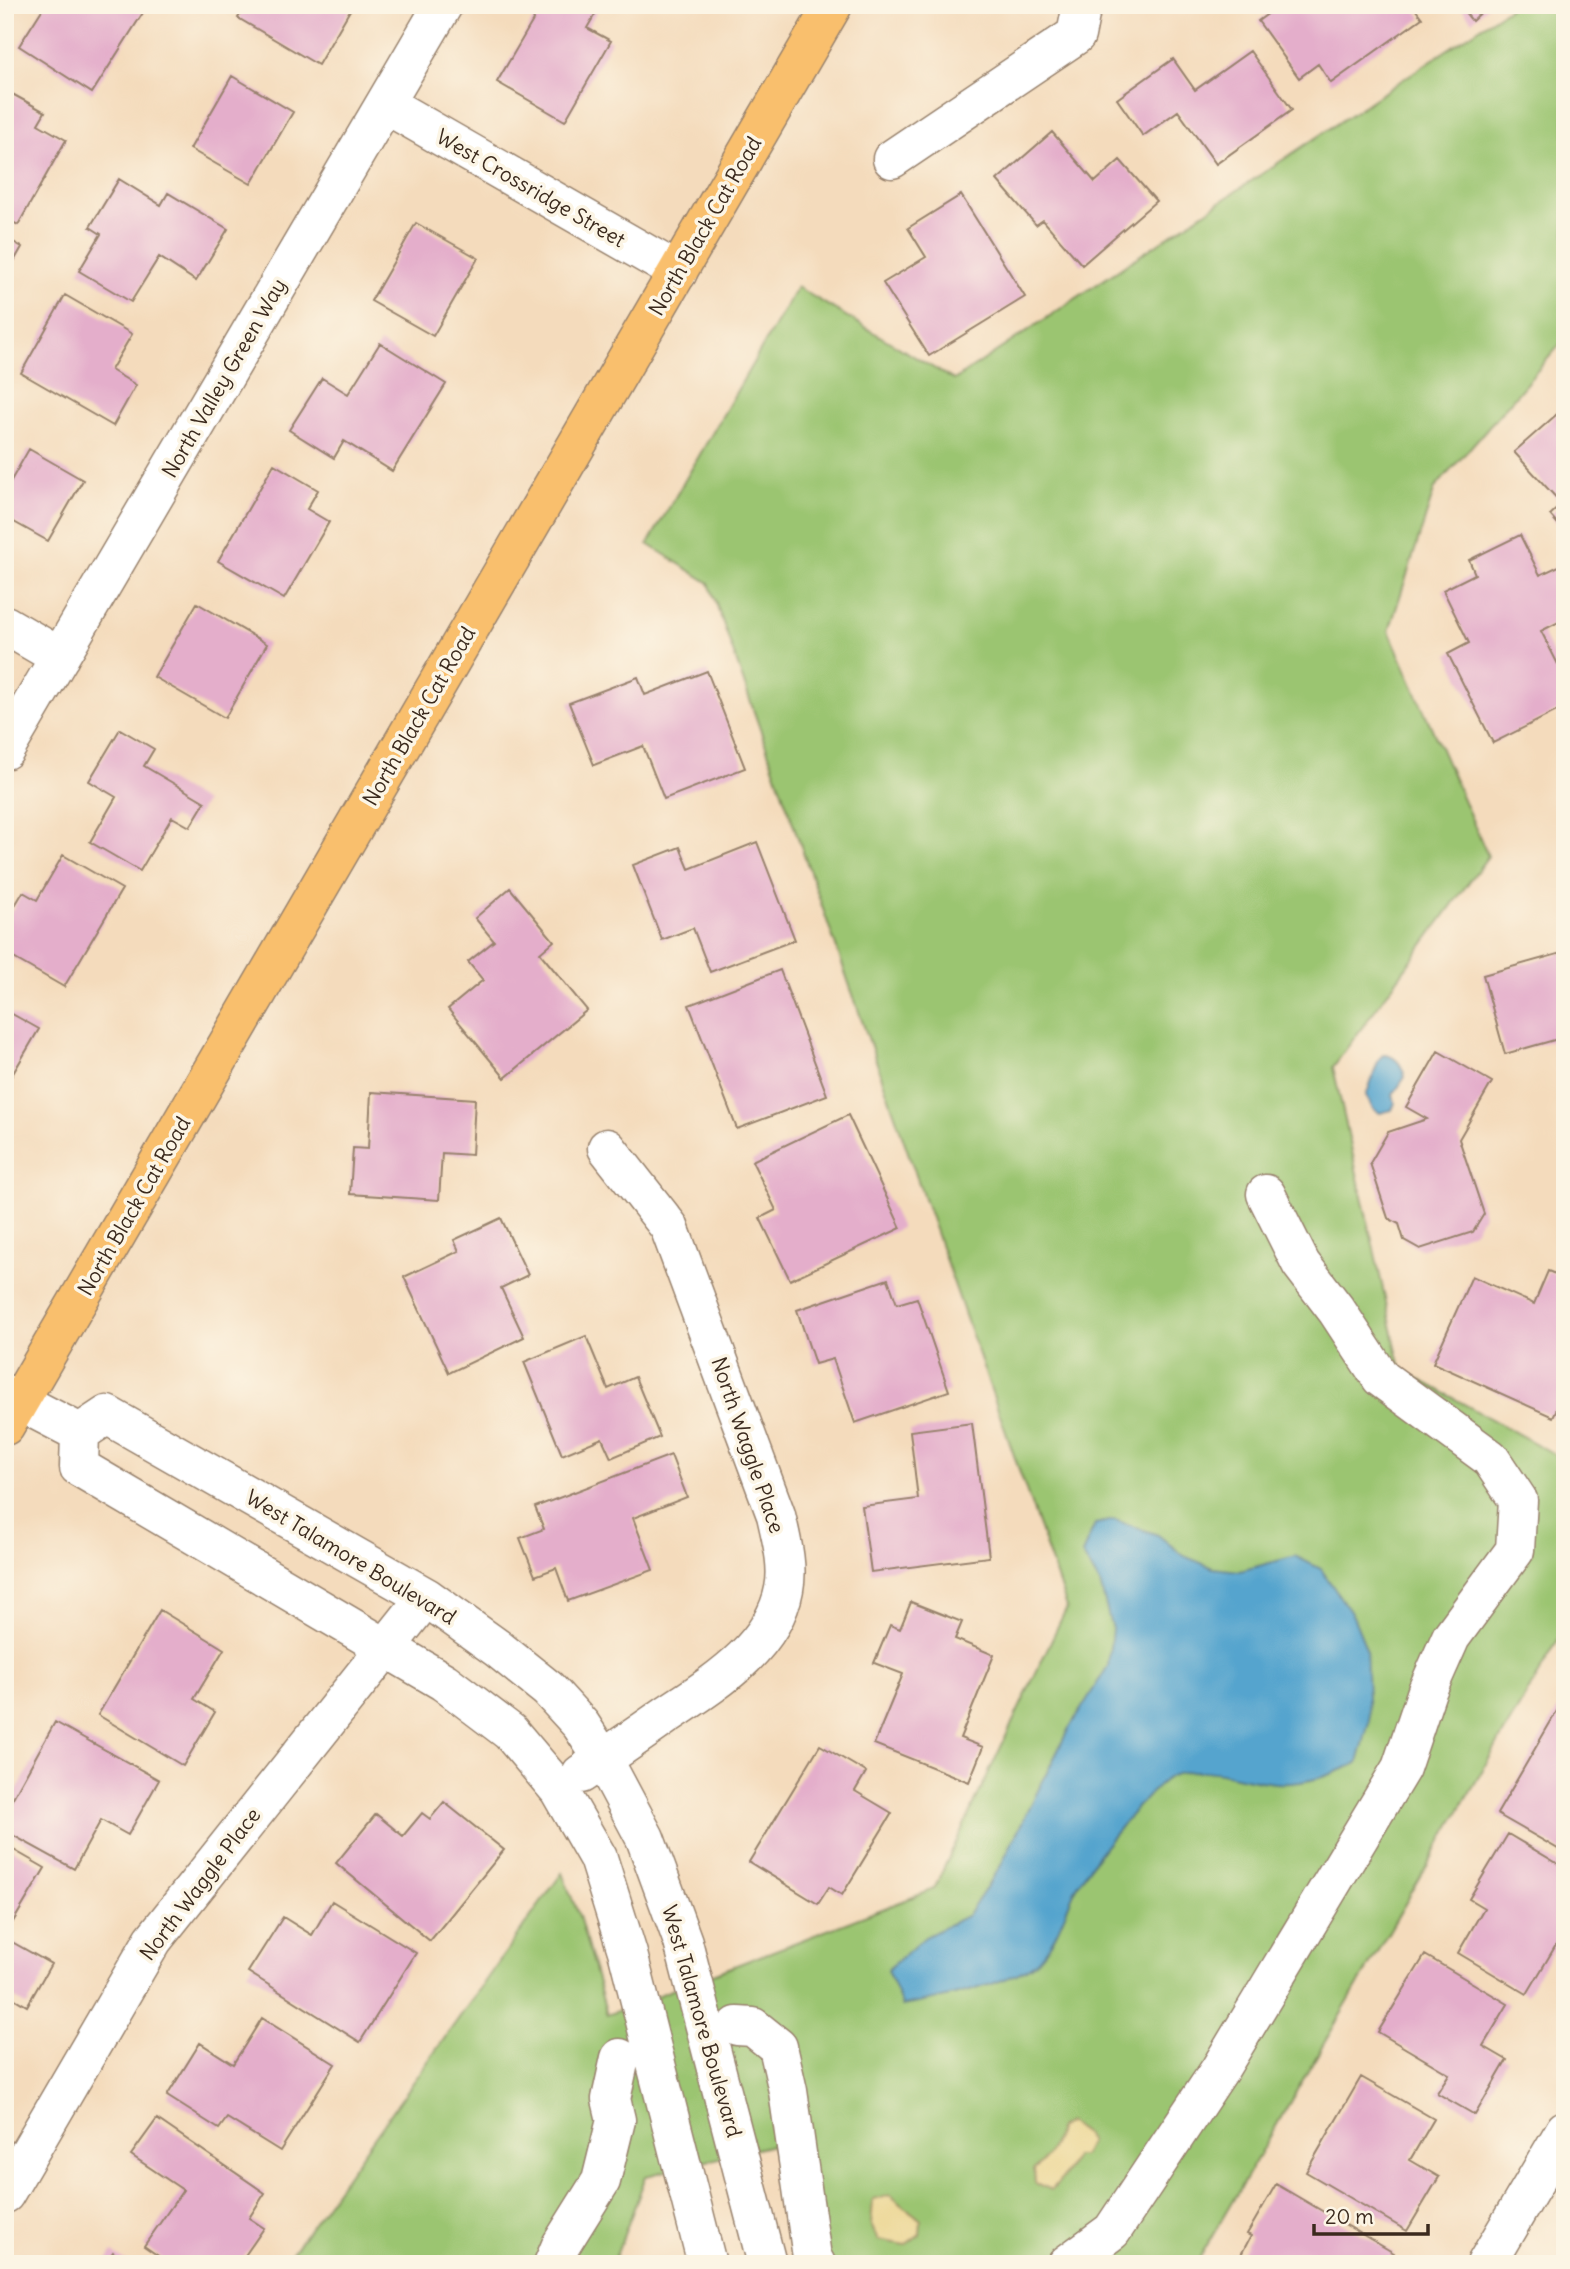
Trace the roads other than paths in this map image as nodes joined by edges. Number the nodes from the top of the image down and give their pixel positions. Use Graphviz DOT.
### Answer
graph roads {
  1 [pos="443,5"];
  2 [pos="834,5"];
  3 [pos="1083,5"];
  4 [pos="385,104"];
  5 [pos="892,159"];
  6 [pos="678,272"];
  7 [pos="5,625"];
  8 [pos="60,657"];
  9 [pos="5,750"];
  10 [pos="607,1148"];
  11 [pos="1266,1194"];
  12 [pos="10,1407"];
  13 [pos="80,1433"];
  14 [pos="426,1597"];
  15 [pos="386,1648"];
  16 [pos="603,1759"];
  17 [pos="559,1790"];
  18 [pos="737,2026"];
  19 [pos="620,2058"];
  20 [pos="1565,2130"];
  21 [pos="5,2194"];
  22 [pos="554,2264"];
  23 [pos="707,2264"];
  24 [pos="767,2264"];
  25 [pos="816,2264"];
  26 [pos="1068,2264"];
  27 [pos="1486,2264"];
  1 -- 4 [label="street, North Valley Green Way"];
  2 -- 6 [label="main road, North Black Cat Road"];
  3 -- 5 [label="street"];
  4 -- 6 [label="street, West Crossridge Street"];
  4 -- 8 [label="street, North Valley Green Way"];
  6 -- 12 [label="main road, North Black Cat Road"];
  7 -- 8 [label="street"];
  8 -- 9 [label="street, North Valley Green Way"];
  10 -- 16 [label="street, North Waggle Place"];
  11 -- 26 [label="street"];
  12 -- 13 [label="street"];
  13 -- 14 [label="street, West Talamore Boulevard"];
  13 -- 15 [label="street"];
  14 -- 15 [label="street, North Waggle Place"];
  14 -- 16 [label="street, West Talamore Boulevard"];
  15 -- 17 [label="street"];
  15 -- 21 [label="street, North Waggle Place"];
  16 -- 17 [label="street, North Waggle Place"];
  16 -- 24 [label="street, West Talamore Boulevard"];
  17 -- 23 [label="street"];
  18 -- 25 [label="street"];
  19 -- 22 [label="street"];
  20 -- 27 [label="street"];
}
